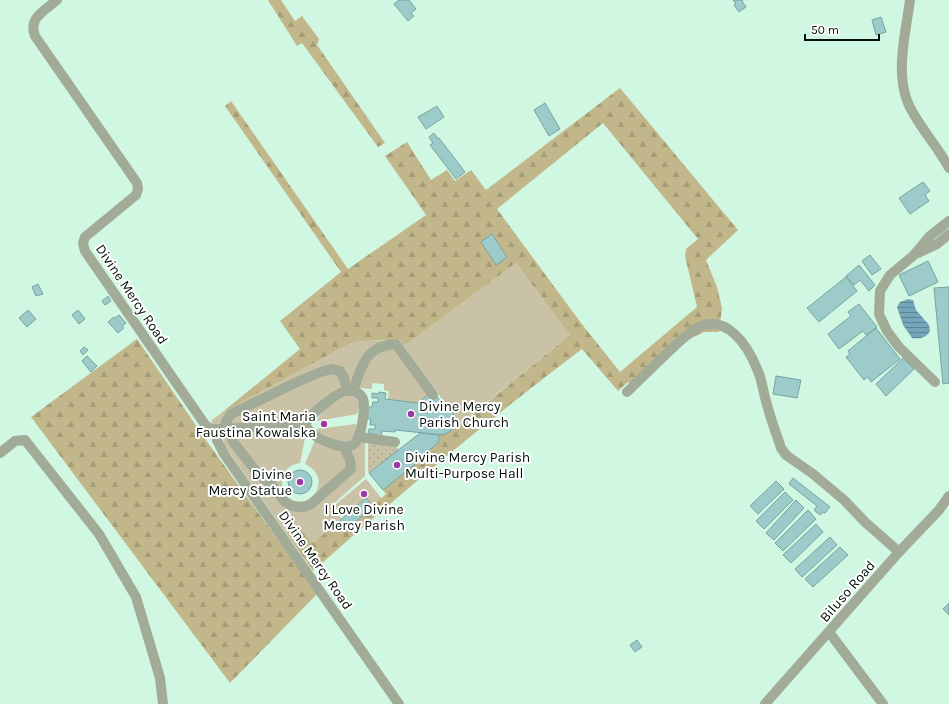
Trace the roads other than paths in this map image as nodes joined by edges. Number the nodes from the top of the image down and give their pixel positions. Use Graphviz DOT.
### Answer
graph roads {
  1 [pos="57,0"];
  2 [pos="910,0"];
  3 [pos="949,168"];
  4 [pos="949,221"];
  5 [pos="949,234"];
  6 [pos="913,256"];
  7 [pos="936,382"];
  8 [pos="350,391"];
  9 [pos="627,392"];
  10 [pos="433,395"];
  11 [pos="305,426"];
  12 [pos="222,429"];
  13 [pos="359,437"];
  14 [pos="395,442"];
  15 [pos="344,447"];
  16 [pos="0,453"];
  17 [pos="949,496"];
  18 [pos="900,552"];
  19 [pos="829,632"];
  20 [pos="163,704"];
  21 [pos="399,704"];
  22 [pos="765,704"];
  23 [pos="883,704"];
  1 -- 12 [label="street, Divine Mercy Road"];
  2 -- 3 [label="street"];
  4 -- 6 [label="street"];
  5 -- 6 [label="street"];
  6 -- 7 [label="street"];
  8 -- 10 [label="street"];
  8 -- 11 [label="street"];
  8 -- 12 [label="street"];
  8 -- 13 [label="street"];
  9 -- 18 [label="street"];
  11 -- 12 [label="street"];
  11 -- 15 [label="street"];
  12 -- 15 [label="street"];
  12 -- 21 [label="street, Divine Mercy Road"];
  13 -- 14 [label="street"];
  13 -- 15 [label="street"];
  16 -- 20 [label="street"];
  17 -- 18 [label="street, Biluso Road"];
  18 -- 19 [label="street, Biluso Road"];
  19 -- 22 [label="street, Biluso Road"];
  19 -- 23 [label="street"];
}
